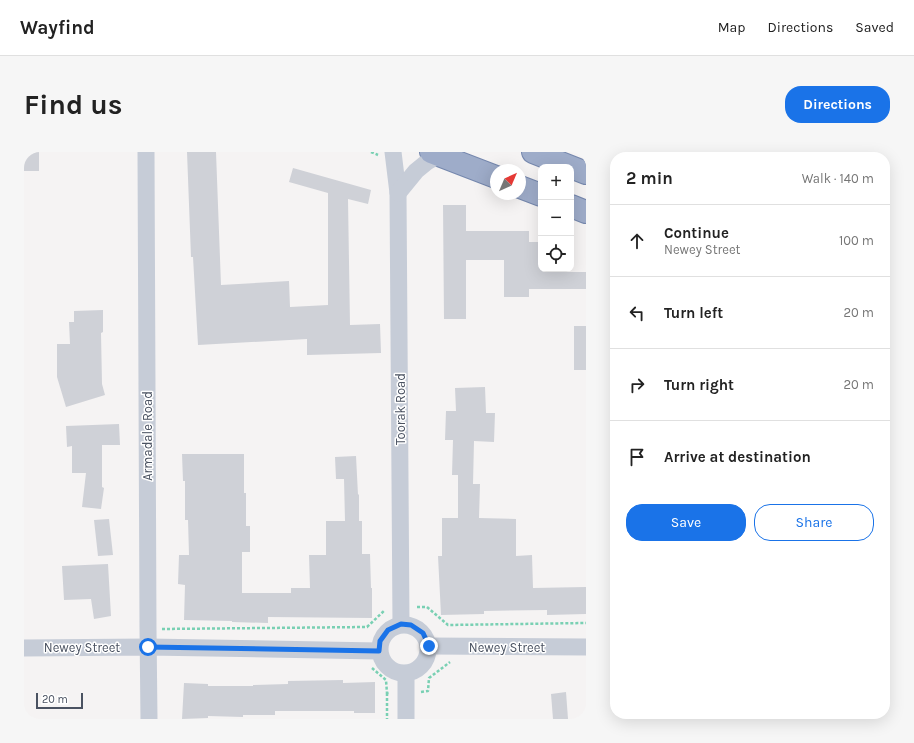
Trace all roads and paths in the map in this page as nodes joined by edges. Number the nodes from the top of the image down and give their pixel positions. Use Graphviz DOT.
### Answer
graph roads {
  1 [pos="146,152"];
  2 [pos="371,152"];
  3 [pos="533,152"];
  4 [pos="387,154"];
  5 [pos="435,154"];
  6 [pos="586,173"];
  7 [pos="490,175"];
  8 [pos="526,189"];
  9 [pos="398,194"];
  10 [pos="538,194"];
  11 [pos="574,207"];
  12 [pos="586,212"];
  13 [pos="401,616"];
  14 [pos="586,623"];
  15 [pos="148,630"];
  16 [pos="429,646"];
  17 [pos="148,647"];
  18 [pos="586,647"];
  19 [pos="24,648"];
  20 [pos="379,651"];
  21 [pos="406,674"];
  22 [pos="387,693"];
  23 [pos="149,719"];
  24 [pos="387,719"];
  25 [pos="406,719"];
  1 -- 15 [label="street, Armadale Road"];
  2 -- 4 [label="path"];
  3 -- 6 [label="highway"];
  4 -- 9 [label="street, Toorak Road"];
  5 -- 7 [label="highway"];
  5 -- 9 [label="street"];
  8 -- 10 [label="highway"];
  9 -- 13 [label="street, Toorak Road"];
  11 -- 12 [label="highway"];
  13 -- 14 [label="path"];
  13 -- 15 [label="path"];
  13 -- 16 [label="street"];
  13 -- 20 [label="street"];
  15 -- 17 [label="street, Armadale Road"];
  16 -- 18 [label="street, Newey Street"];
  16 -- 21 [label="street"];
  17 -- 19 [label="street, Newey Street"];
  17 -- 20 [label="street, Newey Street"];
  17 -- 23 [label="street, Armadale Road"];
  20 -- 21 [label="street"];
  21 -- 25 [label="street"];
  22 -- 24 [label="path"];
}
